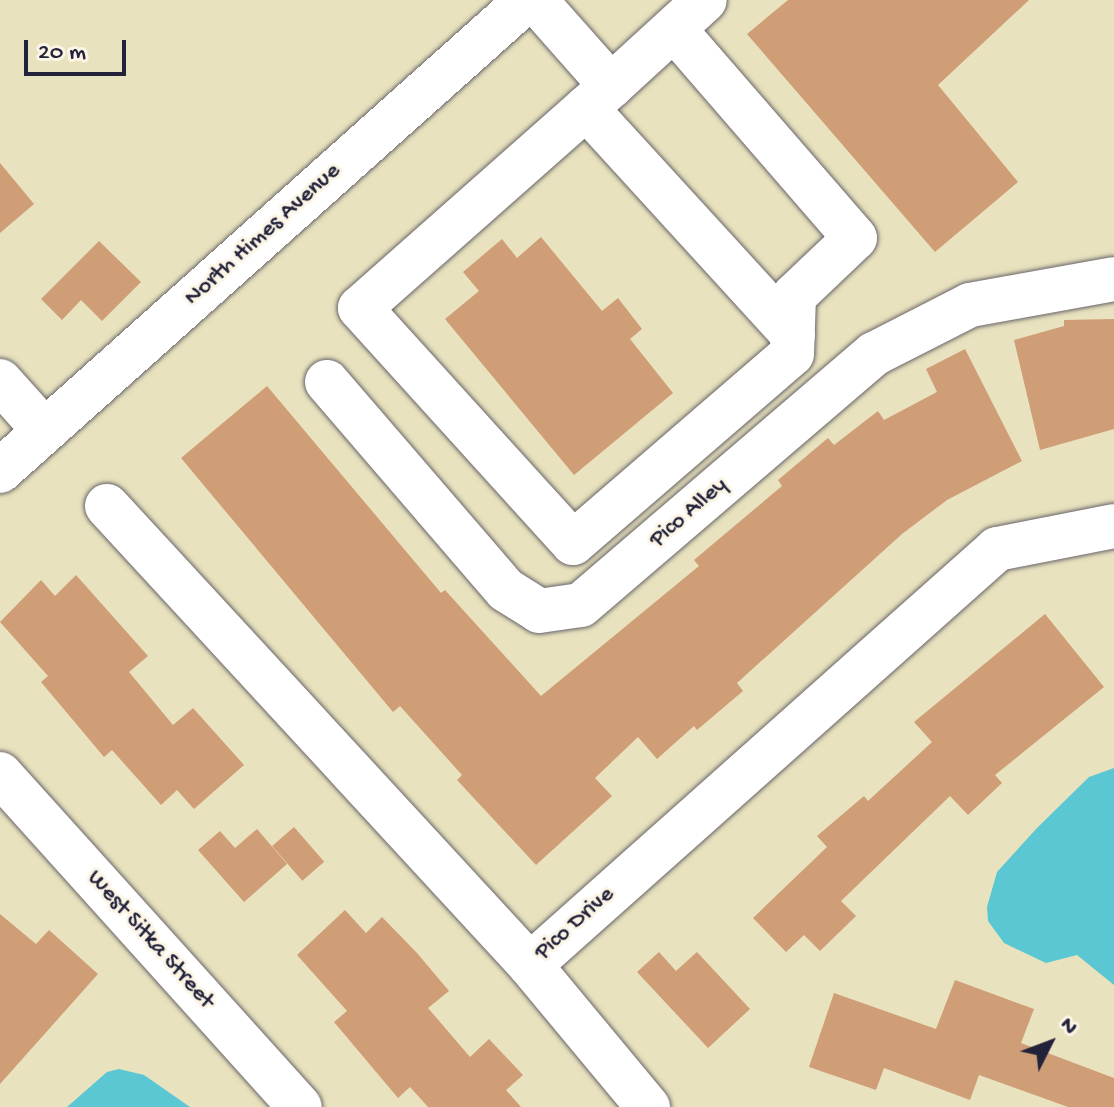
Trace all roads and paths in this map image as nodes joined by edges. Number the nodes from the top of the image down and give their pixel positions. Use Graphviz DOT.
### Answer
graph roads {
  1 [pos="527,0"];
  2 [pos="535,0"];
  3 [pos="705,0"];
  4 [pos="674,29"];
  5 [pos="598,97"];
  6 [pos="1114,279"];
  7 [pos="793,335"];
  8 [pos="0,381"];
  9 [pos="327,382"];
  10 [pos="43,429"];
  11 [pos="0,471"];
  12 [pos="107,506"];
  13 [pos="1114,526"];
  14 [pos="0,774"];
  15 [pos="530,965"];
  16 [pos="300,1107"];
  17 [pos="648,1107"];
  1 -- 10 [label="street, North Himes Avenue"];
  2 -- 5 [label="street"];
  3 -- 4 [label="street"];
  4 -- 5 [label="street"];
  4 -- 7 [label="street"];
  5 -- 7 [label="street"];
  5 -- 7 [label="street"];
  6 -- 9 [label="street, Pico Alley"];
  8 -- 10 [label="street"];
  10 -- 11 [label="street, North Himes Avenue"];
  12 -- 15 [label="street, Pico Drive"];
  13 -- 15 [label="street, Pico Drive"];
  14 -- 16 [label="street, West Sitka Street"];
  15 -- 17 [label="street"];
}
